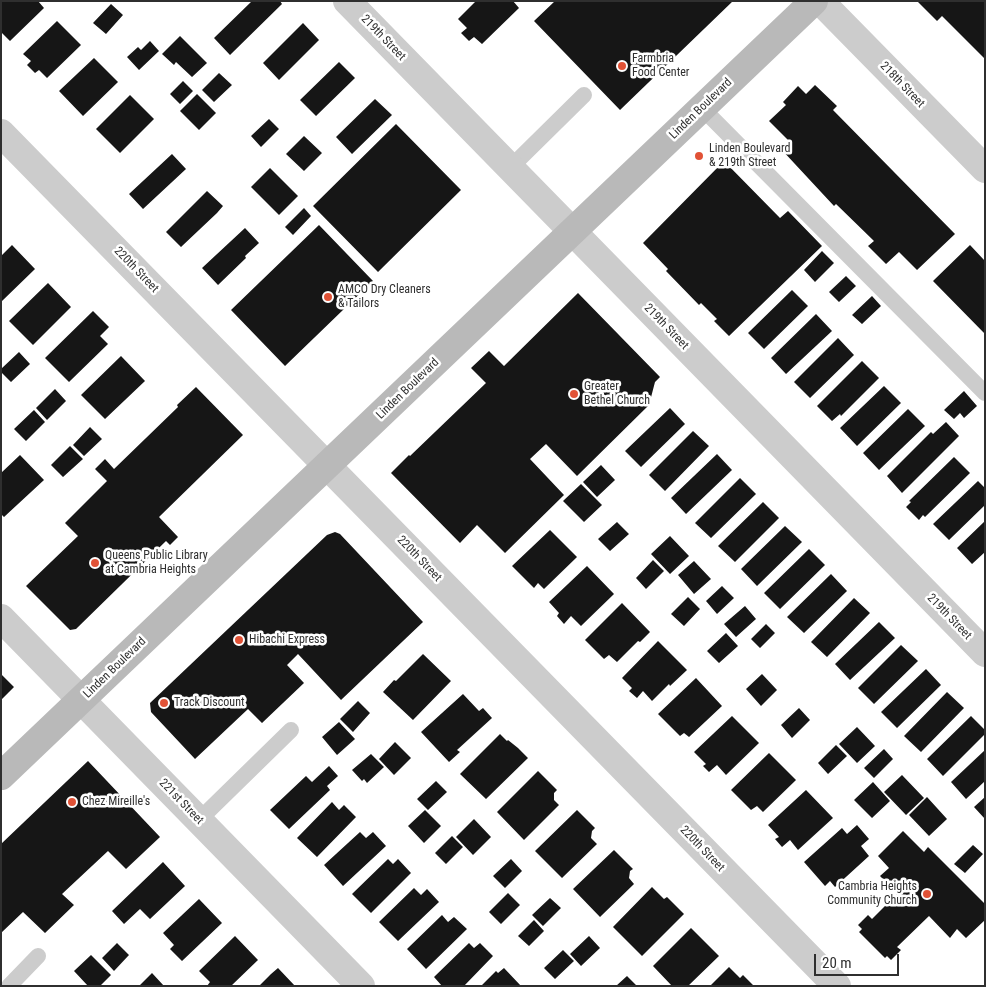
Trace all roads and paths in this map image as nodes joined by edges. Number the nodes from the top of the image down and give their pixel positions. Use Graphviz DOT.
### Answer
graph roads {
  1 [pos="347,1"];
  2 [pos="814,1"];
  3 [pos="820,1"];
  4 [pos="584,95"];
  5 [pos="702,108"];
  6 [pos="1,133"];
  7 [pos="510,168"];
  8 [pos="985,170"];
  9 [pos="572,232"];
  10 [pos="985,394"];
  11 [pos="327,465"];
  12 [pos="1,618"];
  13 [pos="985,653"];
  14 [pos="81,700"];
  15 [pos="291,730"];
  16 [pos="1,776"];
  17 [pos="199,820"];
  18 [pos="38,956"];
  19 [pos="8,986"];
  20 [pos="362,986"];
  21 [pos="837,986"];
  1 -- 7 [label="street, 219th Street"];
  2 -- 5 [label="main road, Linden Boulevard"];
  3 -- 8 [label="street, 218th Street"];
  4 -- 7 [label="lane"];
  5 -- 9 [label="main road, Linden Boulevard"];
  5 -- 10 [label="lane"];
  6 -- 11 [label="street, 220th Street"];
  7 -- 9 [label="street, 219th Street"];
  9 -- 11 [label="main road, Linden Boulevard"];
  9 -- 13 [label="street, 219th Street"];
  11 -- 14 [label="main road, Linden Boulevard"];
  11 -- 21 [label="street, 220th Street"];
  12 -- 14 [label="street, 221st Street"];
  14 -- 16 [label="main road, Linden Boulevard"];
  14 -- 17 [label="street, 221st Street"];
  15 -- 17 [label="lane"];
  17 -- 20 [label="street, 221st Street"];
  18 -- 19 [label="lane"];
}
